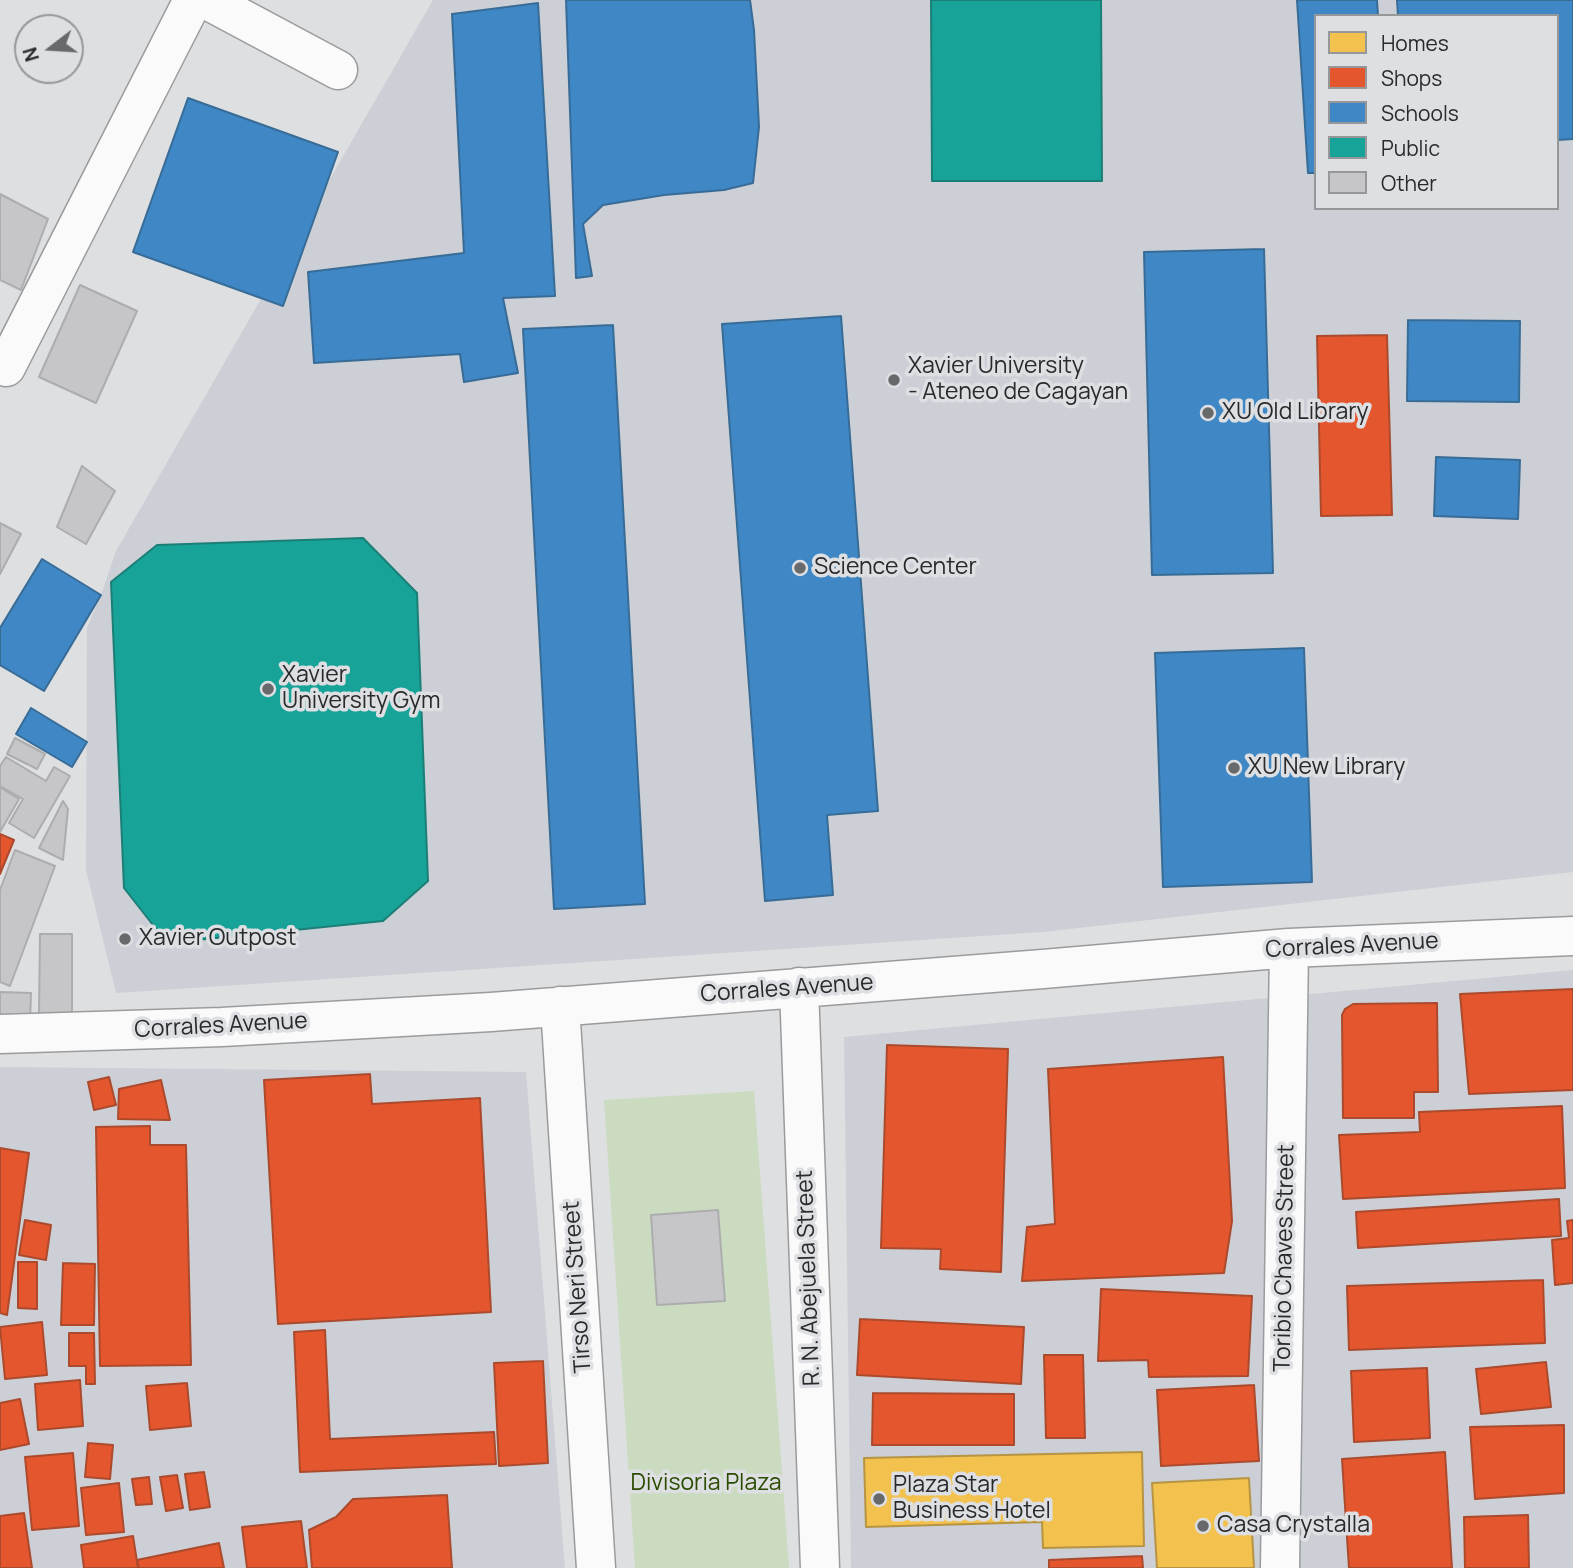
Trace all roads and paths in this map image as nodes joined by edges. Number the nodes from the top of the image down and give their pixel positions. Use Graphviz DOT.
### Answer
graph roads {
  1 [pos="193,0"];
  2 [pos="207,0"];
  3 [pos="338,70"];
  4 [pos="6,367"];
  5 [pos="1573,936"];
  6 [pos="1289,948"];
  7 [pos="799,987"];
  8 [pos="560,1006"];
  9 [pos="0,1034"];
  10 [pos="596,1568"];
  11 [pos="820,1568"];
  12 [pos="1280,1568"];
  1 -- 4 [label="street"];
  2 -- 3 [label="street"];
  5 -- 6 [label="street, Corrales Avenue"];
  6 -- 7 [label="street, Corrales Avenue"];
  6 -- 12 [label="street, Toribio Chaves Street"];
  7 -- 8 [label="street, Corrales Avenue"];
  7 -- 11 [label="street, R. N. Abejuela Street"];
  8 -- 9 [label="street, Corrales Avenue"];
  8 -- 10 [label="street, Tirso Neri Street"];
}
